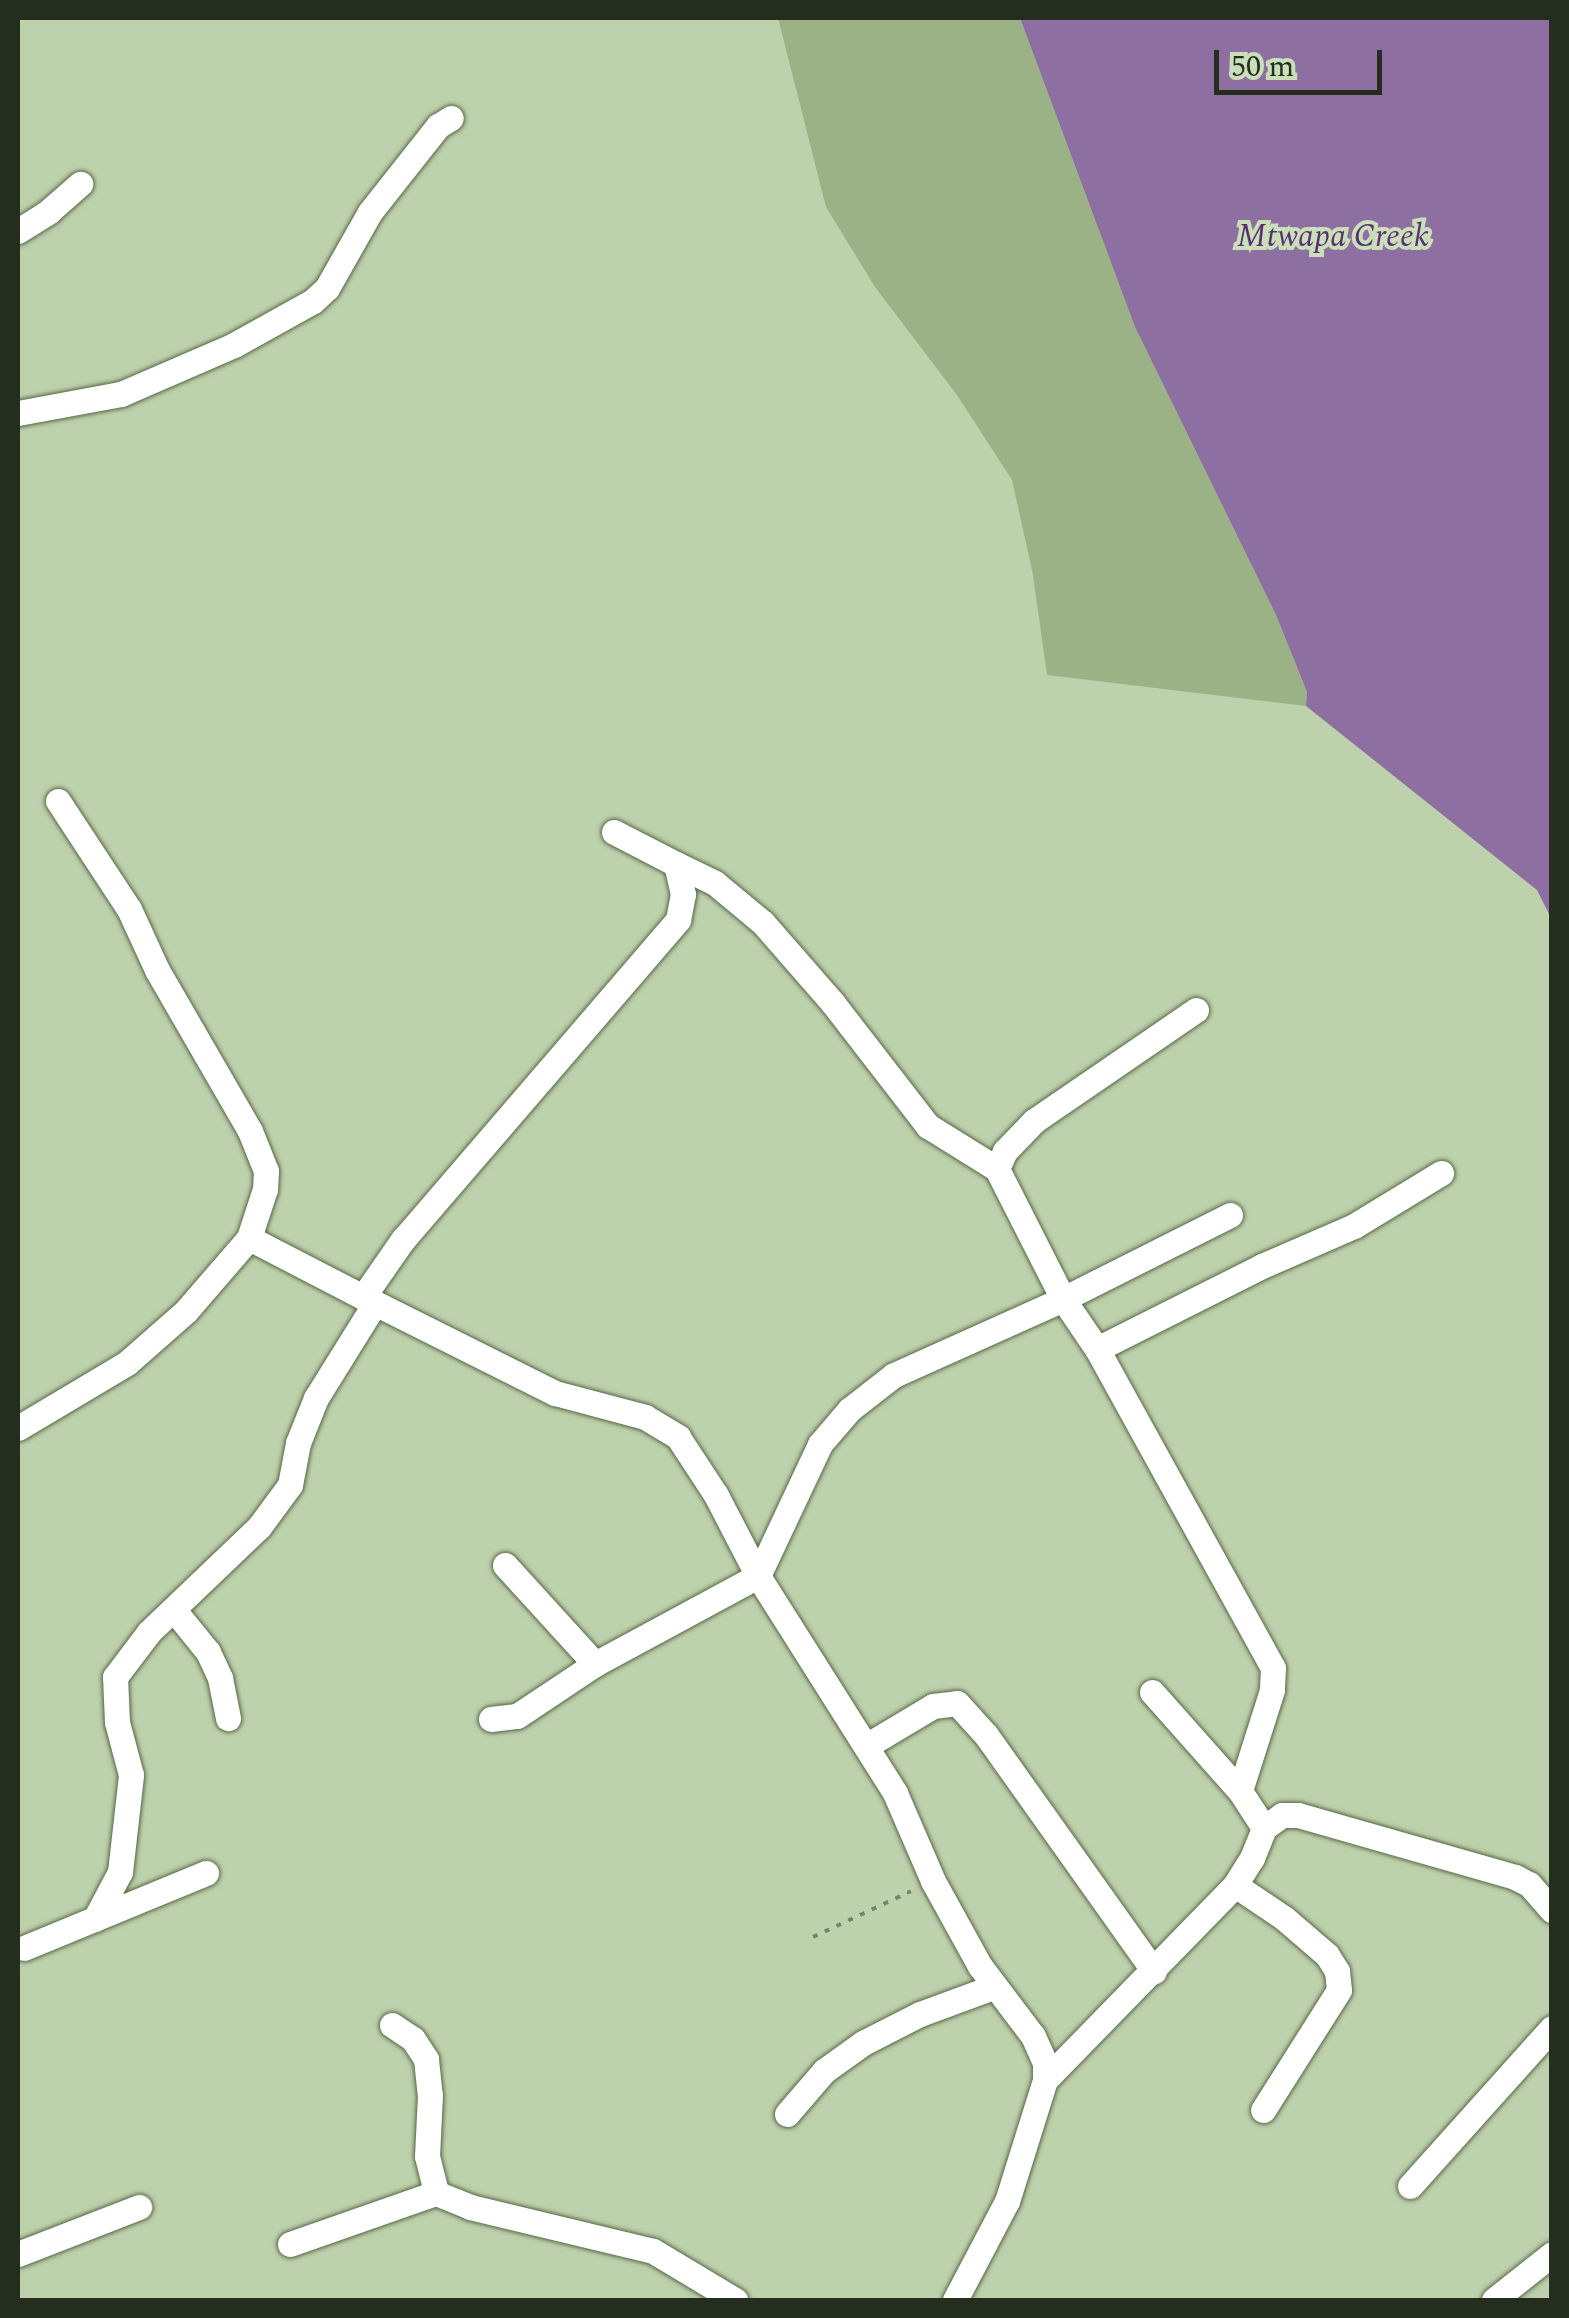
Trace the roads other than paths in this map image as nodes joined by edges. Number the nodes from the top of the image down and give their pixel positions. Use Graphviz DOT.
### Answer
graph roads {
  1 [pos="451,118"];
  2 [pos="80,184"];
  3 [pos="18,231"];
  4 [pos="18,413"];
  5 [pos="58,801"];
  6 [pos="614,832"];
  7 [pos="676,864"];
  8 [pos="1196,1010"];
  9 [pos="997,1168"];
  10 [pos="1441,1173"];
  11 [pos="1230,1215"];
  12 [pos="249,1238"];
  13 [pos="1063,1298"];
  14 [pos="369,1301"];
  15 [pos="1097,1349"];
  16 [pos="18,1428"];
  17 [pos="506,1565"];
  18 [pos="758,1576"];
  19 [pos="174,1610"];
  20 [pos="595,1664"];
  21 [pos="1152,1692"];
  22 [pos="228,1718"];
  23 [pos="491,1719"];
  24 [pos="866,1746"];
  25 [pos="1240,1791"];
  26 [pos="1264,1828"];
  27 [pos="206,1874"];
  28 [pos="1235,1885"];
  29 [pos="1552,1910"];
  30 [pos="95,1919"];
  31 [pos="20,1946"];
  32 [pos="1154,1971"];
  33 [pos="992,1987"];
  34 [pos="392,2025"];
  35 [pos="1552,2028"];
  36 [pos="1045,2080"];
  37 [pos="1263,2110"];
  38 [pos="787,2114"];
  39 [pos="1410,2186"];
  40 [pos="436,2193"];
  41 [pos="139,2207"];
  42 [pos="290,2244"];
  43 [pos="18,2254"];
  44 [pos="1552,2254"];
  45 [pos="735,2300"];
  46 [pos="955,2300"];
  47 [pos="1494,2300"];
  1 -- 4 [label="street"];
  2 -- 3 [label="street"];
  5 -- 12 [label="street"];
  6 -- 7 [label="street"];
  7 -- 9 [label="street"];
  7 -- 14 [label="street"];
  8 -- 9 [label="street"];
  9 -- 13 [label="street"];
  10 -- 15 [label="street"];
  11 -- 13 [label="street"];
  12 -- 14 [label="street"];
  12 -- 16 [label="street"];
  13 -- 15 [label="street"];
  13 -- 18 [label="street"];
  14 -- 18 [label="street"];
  14 -- 19 [label="street"];
  15 -- 25 [label="street"];
  17 -- 20 [label="street"];
  18 -- 20 [label="street"];
  18 -- 24 [label="street"];
  19 -- 22 [label="street"];
  19 -- 30 [label="street"];
  20 -- 23 [label="street"];
  21 -- 25 [label="street"];
  24 -- 32 [label="street"];
  24 -- 33 [label="street"];
  25 -- 26 [label="street"];
  26 -- 28 [label="street"];
  26 -- 29 [label="street"];
  27 -- 30 [label="street"];
  28 -- 32 [label="street"];
  28 -- 37 [label="street"];
  30 -- 31 [label="street"];
  32 -- 36 [label="street"];
  33 -- 36 [label="street"];
  33 -- 38 [label="street"];
  34 -- 40 [label="street"];
  35 -- 39 [label="street"];
  36 -- 46 [label="street"];
  40 -- 42 [label="street"];
  40 -- 45 [label="street"];
  41 -- 43 [label="street"];
  44 -- 47 [label="street"];
}
